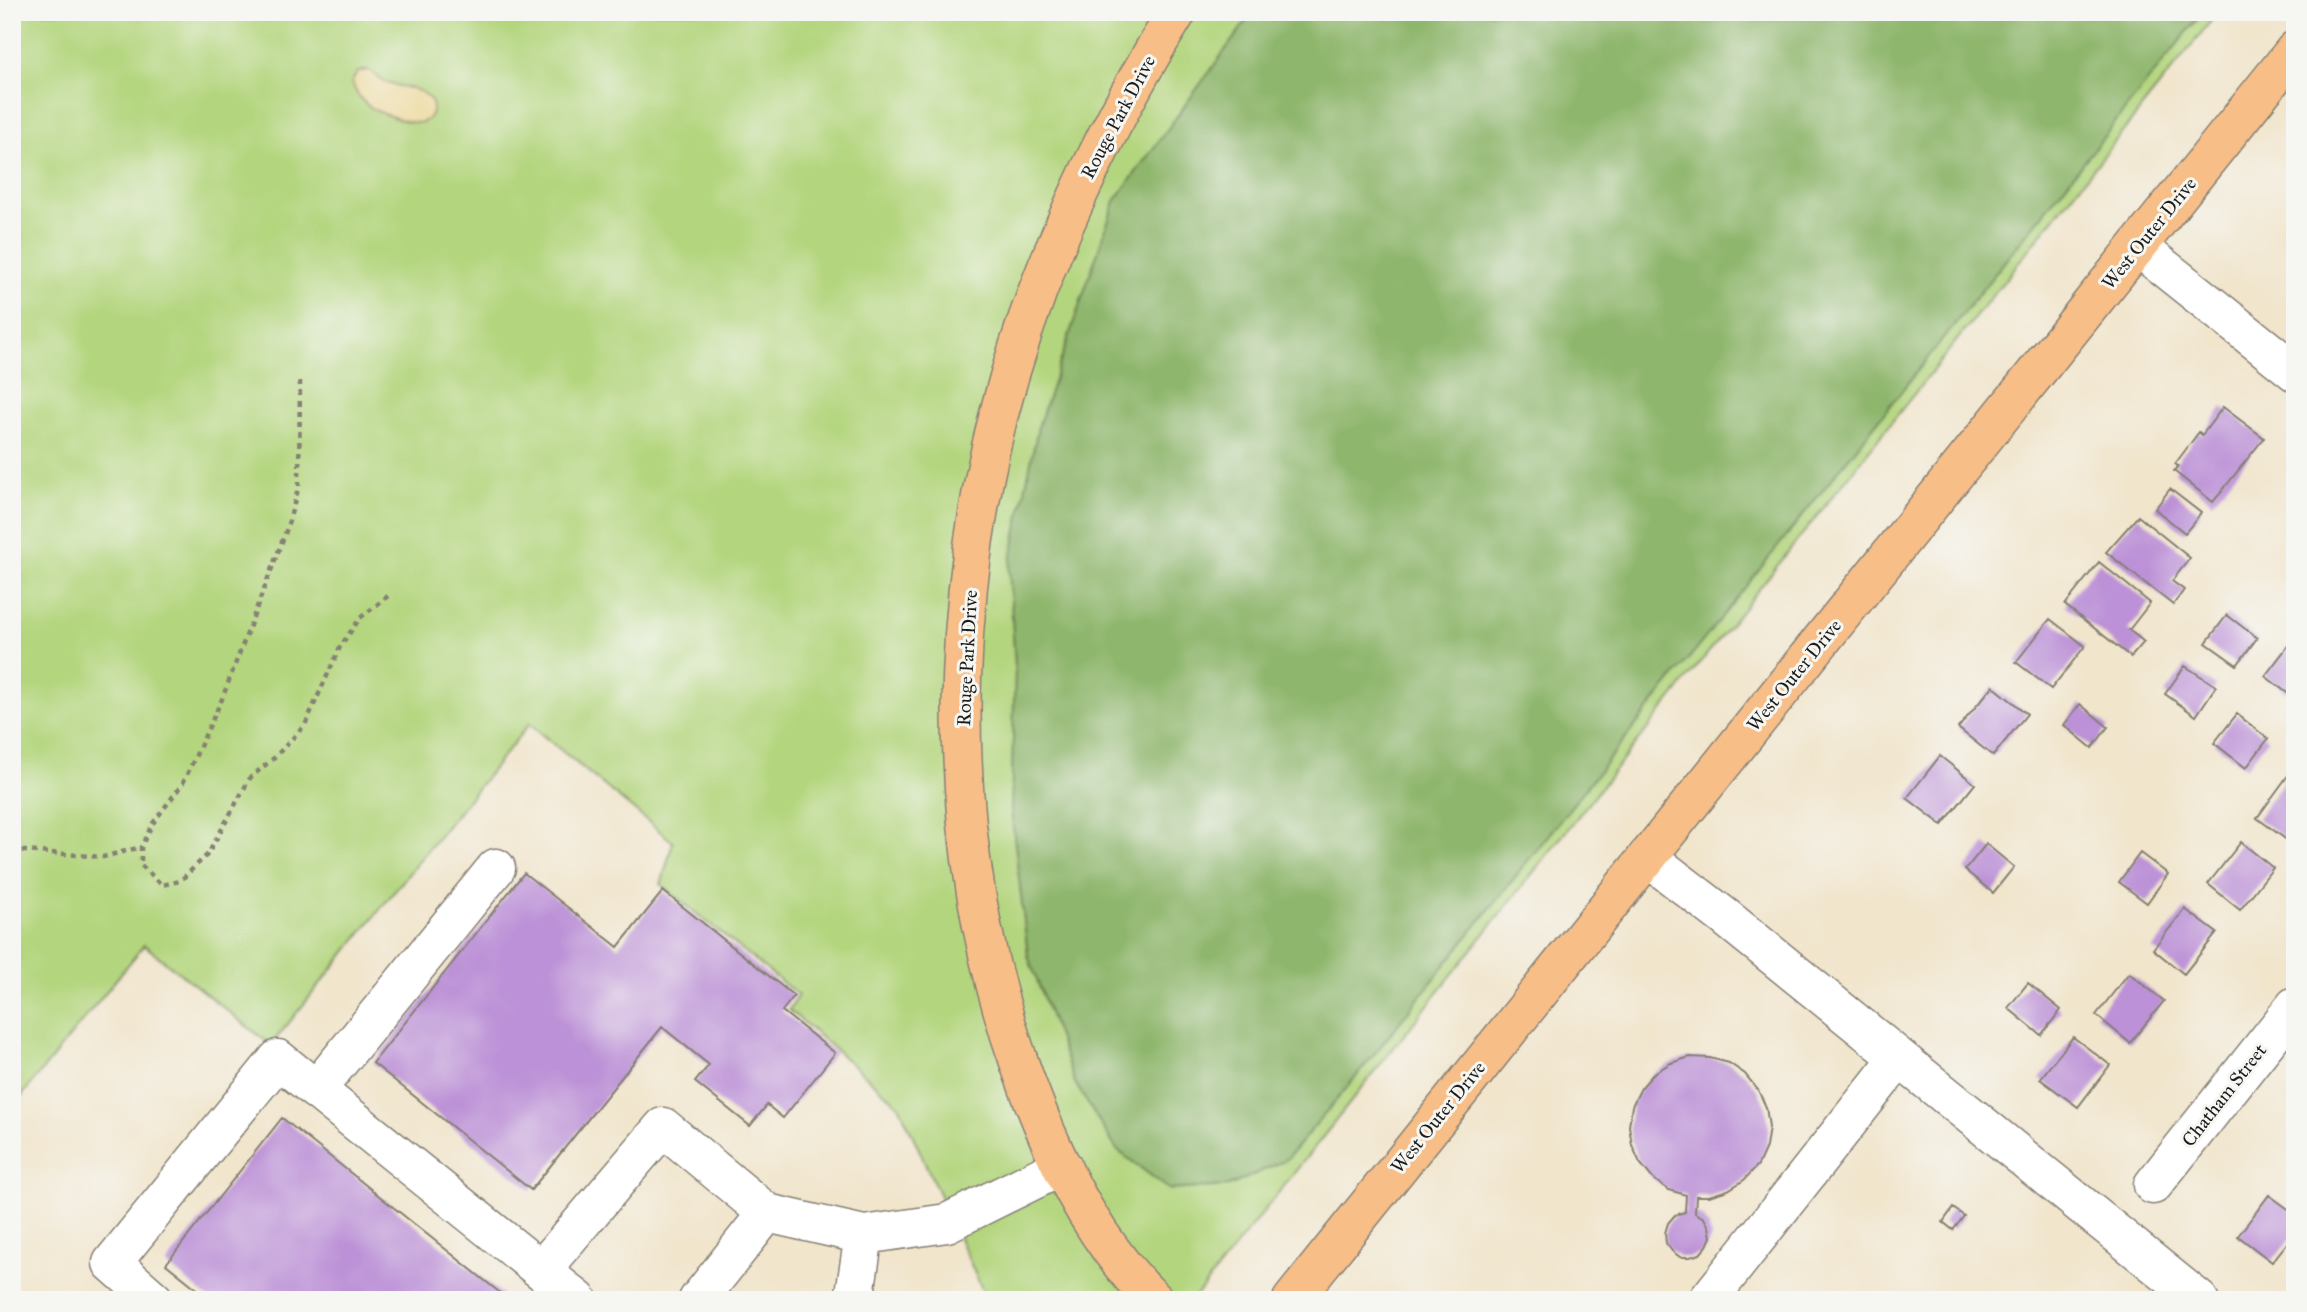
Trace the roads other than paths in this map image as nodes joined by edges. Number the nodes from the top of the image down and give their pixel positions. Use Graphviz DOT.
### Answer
graph roads {
  1 [pos="1177,12"];
  2 [pos="2295,50"];
  3 [pos="2138,247"];
  4 [pos="2295,373"];
  5 [pos="1647,857"];
  6 [pos="496,868"];
  7 [pos="2295,1006"];
  8 [pos="1898,1059"];
  9 [pos="316,1090"];
  10 [pos="1062,1166"];
  11 [pos="2152,1185"];
  12 [pos="767,1213"];
  13 [pos="864,1235"];
  14 [pos="541,1270"];
  15 [pos="154,1300"];
  16 [pos="578,1300"];
  17 [pos="698,1300"];
  18 [pos="854,1300"];
  19 [pos="1154,1300"];
  20 [pos="1292,1300"];
  21 [pos="1708,1300"];
  22 [pos="2199,1300"];
  1 -- 10 [label="main road, Rouge Park Drive"];
  2 -- 3 [label="main road, West Outer Drive"];
  3 -- 4 [label="street"];
  3 -- 5 [label="main road, West Outer Drive"];
  5 -- 8 [label="street"];
  5 -- 20 [label="main road, West Outer Drive"];
  6 -- 9 [label="street"];
  7 -- 11 [label="street, Chatham Street"];
  8 -- 21 [label="street"];
  8 -- 22 [label="street"];
  9 -- 14 [label="street"];
  9 -- 15 [label="street"];
  10 -- 13 [label="street"];
  10 -- 19 [label="main road, Rouge Park Drive"];
  12 -- 13 [label="street"];
  12 -- 14 [label="street"];
  12 -- 17 [label="street"];
  13 -- 18 [label="street"];
  14 -- 16 [label="street"];
}
